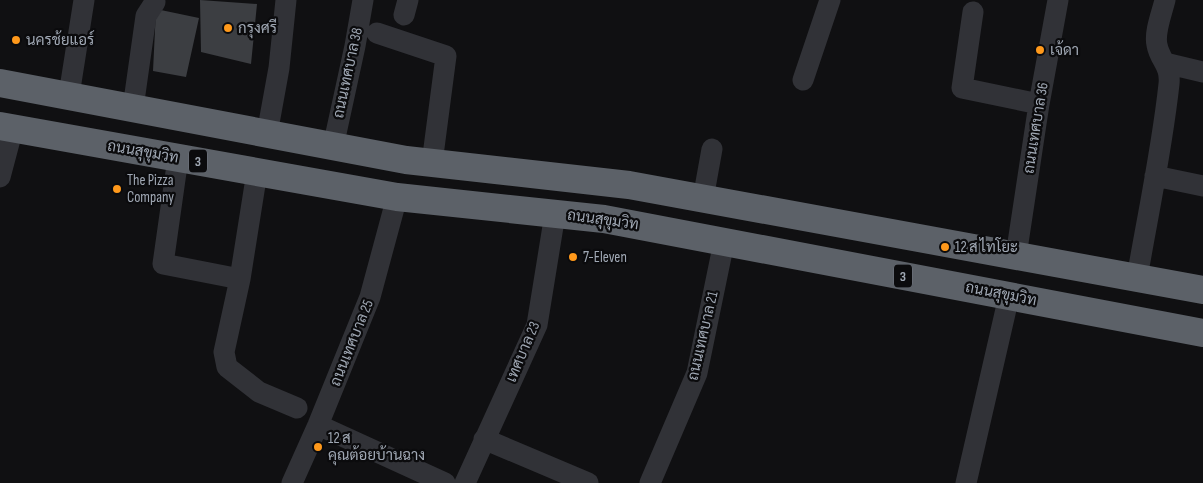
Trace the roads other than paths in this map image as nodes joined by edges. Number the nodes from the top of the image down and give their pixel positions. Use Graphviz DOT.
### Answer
graph roads {
  1 [pos="84,0"];
  2 [pos="286,0"];
  3 [pos="362,0"];
  4 [pos="830,0"];
  5 [pos="1058,0"];
  6 [pos="1165,0"];
  7 [pos="155,2"];
  8 [pos="972,12"];
  9 [pos="377,33"];
  10 [pos="1165,63"];
  11 [pos="1203,72"];
  12 [pos="803,80"];
  13 [pos="0,83"];
  14 [pos="69,95"];
  15 [pos="1039,104"];
  16 [pos="133,108"];
  17 [pos="7,127"];
  18 [pos="267,134"];
  19 [pos="333,147"];
  20 [pos="712,149"];
  21 [pos="178,158"];
  22 [pos="419,161"];
  23 [pos="257,172"];
  24 [pos="1155,176"];
  25 [pos="0,177"];
  26 [pos="1203,186"];
  27 [pos="397,197"];
  28 [pos="703,199"];
  29 [pos="555,214"];
  30 [pos="724,242"];
  31 [pos="1016,256"];
  32 [pos="1137,278"];
  33 [pos="240,279"];
  34 [pos="1203,290"];
  35 [pos="1009,296"];
  36 [pos="1203,333"];
  37 [pos="297,408"];
  38 [pos="318,425"];
  39 [pos="484,439"];
  40 [pos="292,483"];
  41 [pos="445,483"];
  42 [pos="465,483"];
  43 [pos="588,483"];
  44 [pos="650,483"];
  45 [pos="966,483"];
  1 -- 14 [label="street"];
  2 -- 18 [label="street"];
  3 -- 19 [label="street, ถนนเทศบาล 38"];
  4 -- 12 [label="street"];
  5 -- 15 [label="street, ถนนเทศบาล 36"];
  6 -- 10 [label="street"];
  7 -- 16 [label="street"];
  8 -- 15 [label="street"];
  9 -- 22 [label="street"];
  10 -- 11 [label="street"];
  10 -- 24 [label="street"];
  13 -- 14 [label="highway"];
  14 -- 16 [label="highway"];
  15 -- 31 [label="street, ถนนเทศบาล 36"];
  16 -- 18 [label="highway"];
  17 -- 21 [label="highway, ถนนสุขุมวิท / 3"];
  17 -- 25 [label="street"];
  18 -- 19 [label="highway"];
  19 -- 22 [label="highway"];
  20 -- 28 [label="street"];
  21 -- 23 [label="highway, ถนนสุขุมวิท / 3"];
  21 -- 33 [label="street"];
  22 -- 27 [label="highway"];
  22 -- 28 [label="highway"];
  23 -- 27 [label="highway, ถนนสุขุมวิท / 3"];
  23 -- 33 [label="street"];
  24 -- 26 [label="street"];
  24 -- 32 [label="street"];
  27 -- 29 [label="highway, ถนนสุขุมวิท / 3"];
  27 -- 38 [label="street, ถนนเทศบาล 25"];
  28 -- 31 [label="highway"];
  29 -- 30 [label="highway, ถนนสุขุมวิท / 3"];
  29 -- 39 [label="street, เทศบาล 23"];
  30 -- 35 [label="highway, ถนนสุขุมวิท / 3"];
  30 -- 44 [label="street, ถนนเทศบาล 21"];
  31 -- 32 [label="highway"];
  32 -- 34 [label="highway"];
  33 -- 37 [label="street"];
  35 -- 36 [label="highway, ถนนสุขุมวิท / 3"];
  35 -- 45 [label="street"];
  38 -- 40 [label="street, ถนนเทศบาล 25"];
  38 -- 41 [label="street"];
  39 -- 42 [label="street, เทศบาล 23"];
  39 -- 43 [label="street"];
}
